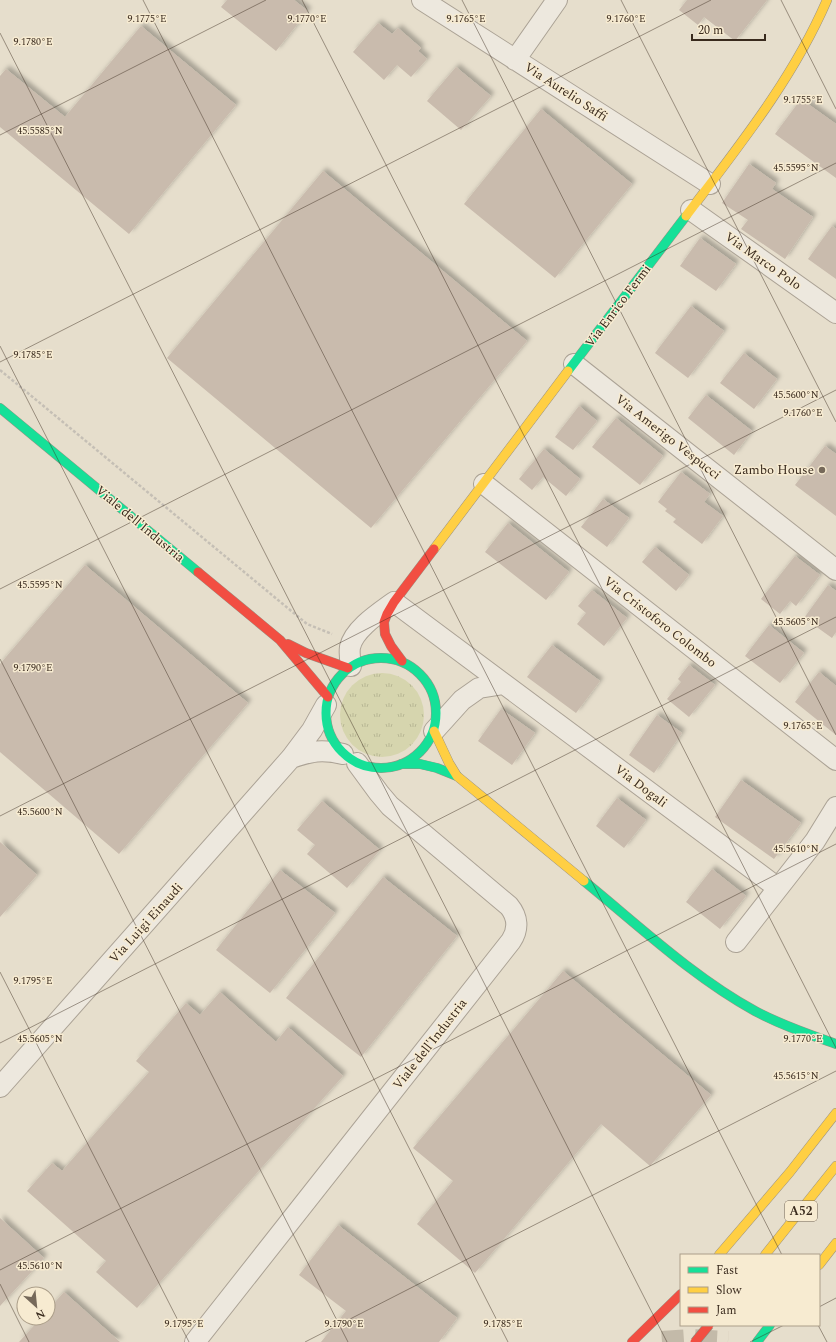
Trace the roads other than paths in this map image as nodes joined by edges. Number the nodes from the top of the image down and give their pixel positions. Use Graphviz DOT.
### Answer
graph roads {
  1 [pos="422,0"];
  2 [pos="557,0"];
  3 [pos="827,0"];
  4 [pos="515,60"];
  5 [pos="710,184"];
  6 [pos="691,210"];
  7 [pos="836,313"];
  8 [pos="574,364"];
  9 [pos="0,408"];
  10 [pos="484,484"];
  11 [pos="836,570"];
  12 [pos="394,602"];
  13 [pos="280,640"];
  14 [pos="402,661"];
  15 [pos="350,667"];
  16 [pos="504,684"];
  17 [pos="327,701"];
  18 [pos="434,731"];
  19 [pos="291,758"];
  20 [pos="350,758"];
  21 [pos="836,760"];
  22 [pos="401,764"];
  23 [pos="457,776"];
  24 [pos="836,807"];
  25 [pos="778,888"];
  26 [pos="736,942"];
  27 [pos="836,1044"];
  28 [pos="0,1087"];
  29 [pos="836,1113"];
  30 [pos="836,1166"];
  31 [pos="836,1244"];
  32 [pos="719,1254"];
  33 [pos="766,1254"];
  34 [pos="820,1263"];
  35 [pos="680,1295"];
  36 [pos="708,1326"];
  37 [pos="769,1326"];
  38 [pos="195,1342"];
  39 [pos="632,1342"];
  40 [pos="695,1342"];
  41 [pos="757,1342"];
  1 -- 4 [label="street, Via Aurelio Saffi"];
  2 -- 4 [label="street"];
  3 -- 5 [label="main road, Via Enrico Fermi"];
  4 -- 5 [label="street, Via Aurelio Saffi"];
  5 -- 6 [label="main road, Via Enrico Fermi"];
  6 -- 7 [label="street, Via Marco Polo"];
  6 -- 8 [label="main road, Via Enrico Fermi"];
  8 -- 10 [label="main road, Via Enrico Fermi"];
  8 -- 11 [label="street, Via Amerigo Vespucci"];
  9 -- 13 [label="main road, Viale dell'Industria"];
  10 -- 12 [label="main road, Via Enrico Fermi"];
  10 -- 21 [label="street, Via Cristoforo Colombo"];
  12 -- 14 [label="main road, Via Enrico Fermi"];
  12 -- 15 [label="street, Via Enrico Fermi"];
  12 -- 16 [label="street, Via Dogali"];
  13 -- 15 [label="main road, Viale dell'Industria"];
  13 -- 17 [label="main road, Viale dell'Industria"];
  14 -- 15 [label="main road"];
  14 -- 18 [label="main road"];
  15 -- 17 [label="main road"];
  16 -- 18 [label="street"];
  16 -- 25 [label="street, Via Dogali"];
  17 -- 19 [label="street, Via Luigi Einaudi"];
  17 -- 20 [label="main road"];
  18 -- 22 [label="main road"];
  18 -- 23 [label="main road"];
  19 -- 20 [label="street"];
  19 -- 28 [label="street, Via Luigi Einaudi"];
  20 -- 22 [label="main road"];
  20 -- 38 [label="street, Viale dell'Industria"];
  22 -- 23 [label="main road"];
  23 -- 27 [label="main road"];
  24 -- 25 [label="street"];
  25 -- 26 [label="street"];
  29 -- 32 [label="main road"];
  30 -- 33 [label="main road, A52"];
  31 -- 34 [label="main road"];
  35 -- 39 [label="main road"];
  36 -- 40 [label="main road, bridge"];
  37 -- 41 [label="main road"];
}
